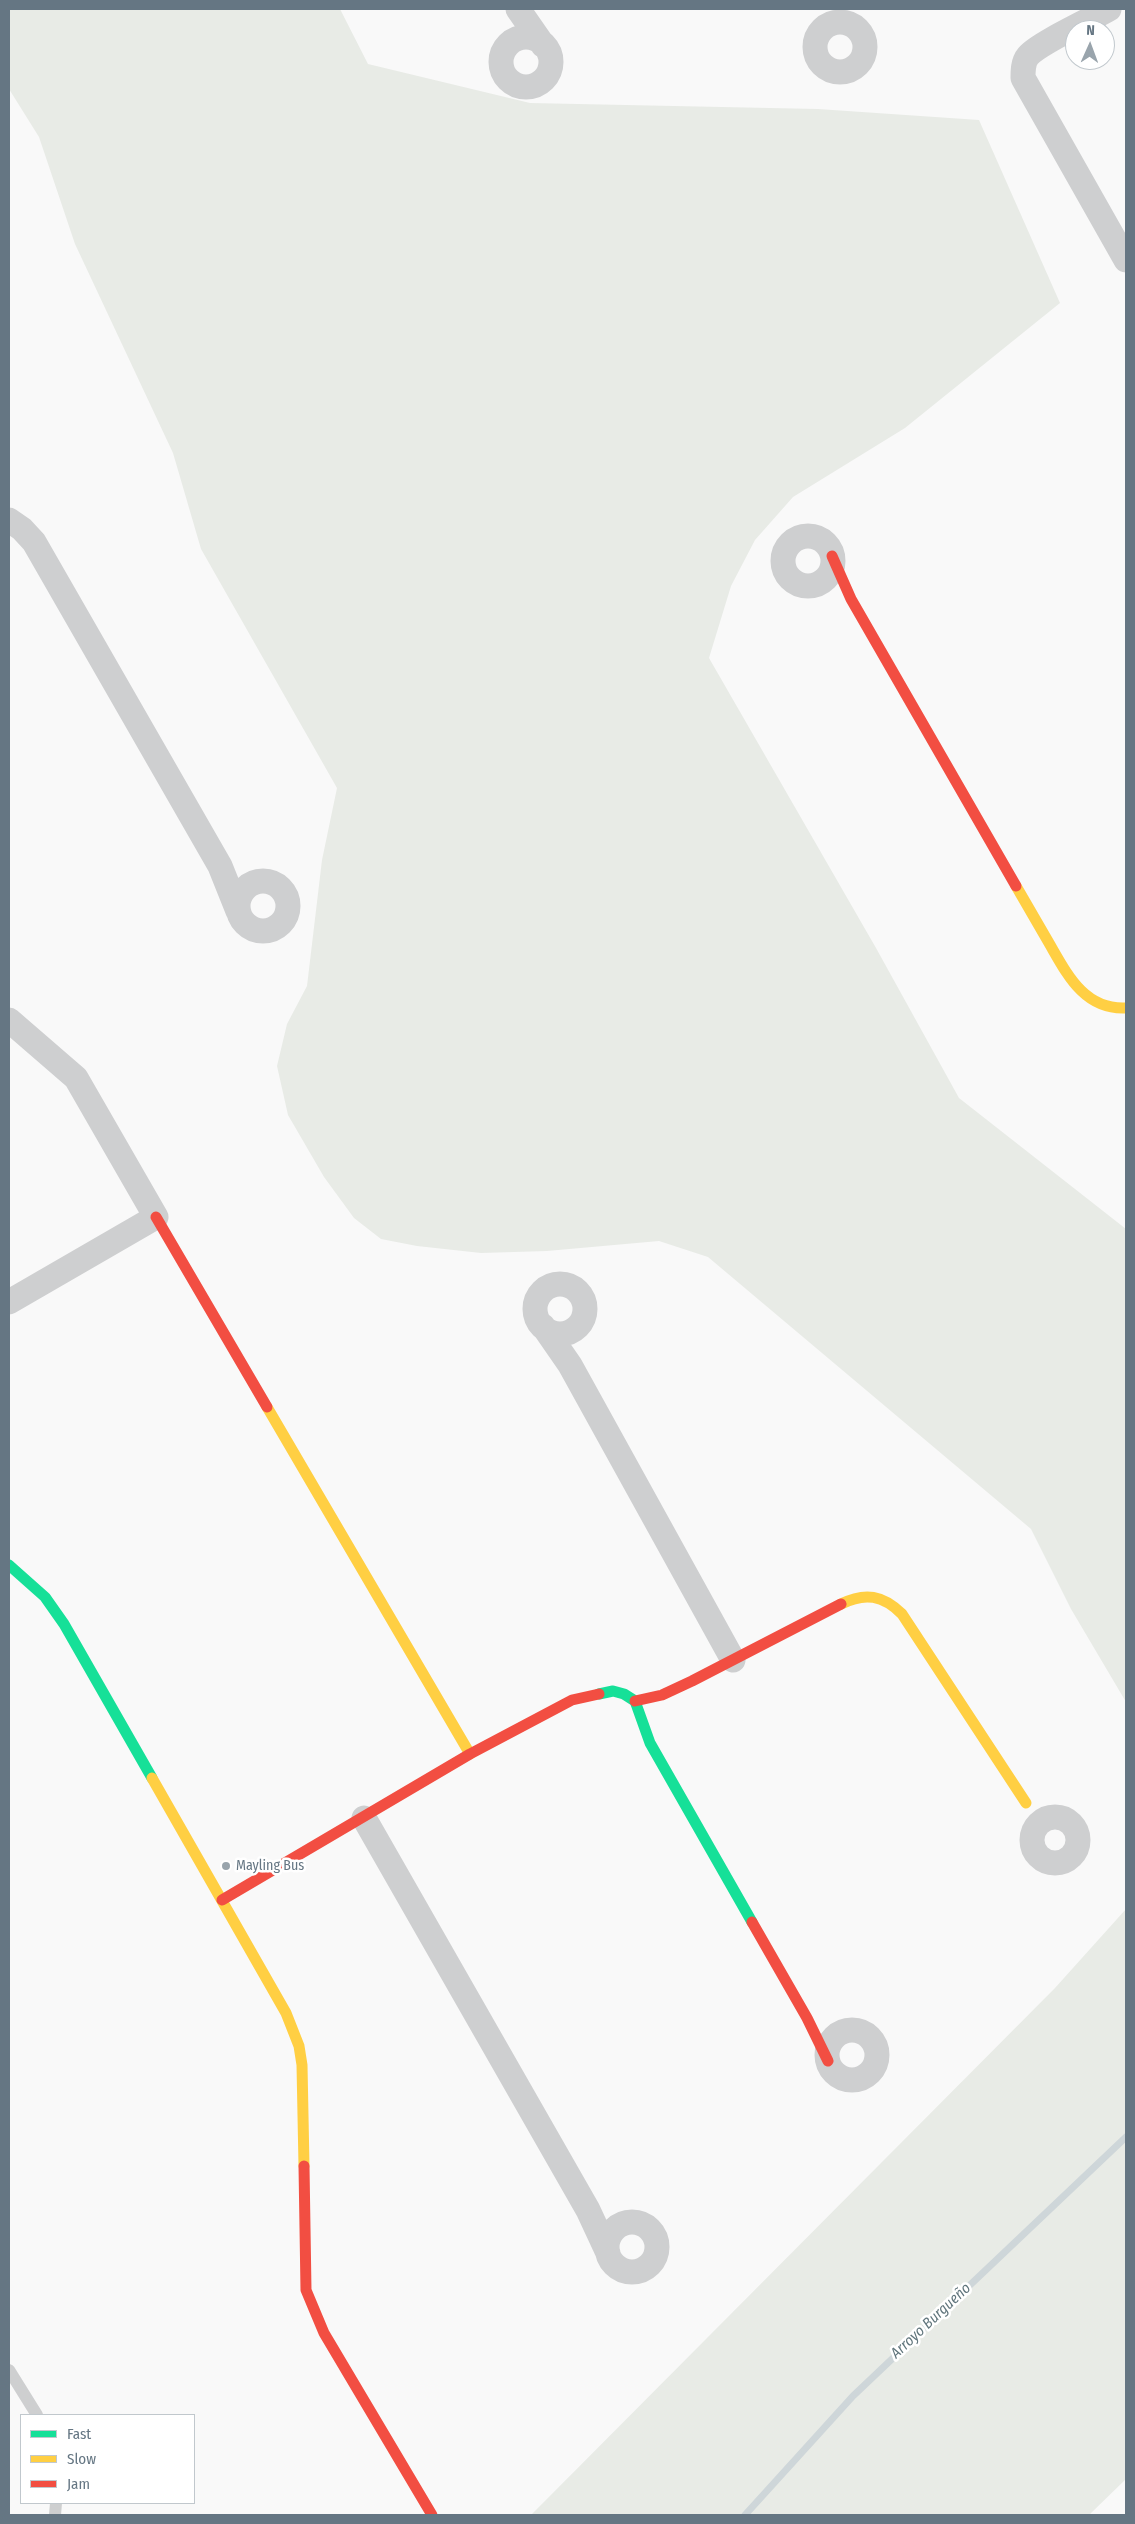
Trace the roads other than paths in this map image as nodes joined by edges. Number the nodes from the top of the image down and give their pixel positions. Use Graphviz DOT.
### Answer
graph roads {
  1 [pos="517,9"];
  2 [pos="1110,9"];
  3 [pos="834,15"];
  4 [pos="1072,18"];
  5 [pos="512,42"];
  6 [pos="543,45"];
  7 [pos="1126,260"];
  8 [pos="9,520"];
  9 [pos="832,556"];
  10 [pos="818,583"];
  11 [pos="851,599"];
  12 [pos="220,866"];
  13 [pos="253,883"];
  14 [pos="238,910"];
  15 [pos="1126,1008"];
  16 [pos="9,1020"];
  17 [pos="156,1217"];
  18 [pos="9,1302"];
  19 [pos="543,1326"];
  20 [pos="574,1329"];
  21 [pos="570,1366"];
  22 [pos="9,1565"];
  23 [pos="733,1660"];
  24 [pos="635,1701"];
  25 [pos="470,1754"];
  26 [pos="1026,1803"];
  27 [pos="1054,1817"];
  28 [pos="364,1818"];
  29 [pos="1032,1834"];
  30 [pos="222,1900"];
  31 [pos="807,2018"];
  32 [pos="840,2033"];
  33 [pos="828,2061"];
  34 [pos="588,2210"];
  35 [pos="621,2225"];
  36 [pos="608,2253"];
  37 [pos="9,2370"];
  38 [pos="37,2414"];
  39 [pos="432,2515"];
  1 -- 5 [label="street"];
  1 -- 6 [label="street"];
  2 -- 4 [label="street"];
  3 -- 3 [label="street"];
  4 -- 7 [label="street"];
  5 -- 6 [label="street"];
  5 -- 6 [label="street"];
  8 -- 12 [label="street"];
  9 -- 10 [label="street"];
  9 -- 10 [label="street"];
  9 -- 11 [label="street"];
  10 -- 11 [label="street"];
  11 -- 15 [label="street"];
  12 -- 13 [label="street"];
  12 -- 14 [label="street"];
  13 -- 14 [label="street"];
  13 -- 14 [label="street"];
  16 -- 17 [label="street"];
  17 -- 18 [label="street"];
  17 -- 25 [label="street"];
  19 -- 20 [label="street"];
  19 -- 20 [label="street"];
  19 -- 21 [label="street"];
  20 -- 21 [label="street"];
  21 -- 23 [label="street"];
  22 -- 30 [label="street"];
  23 -- 24 [label="street"];
  23 -- 26 [label="street"];
  24 -- 25 [label="street"];
  24 -- 31 [label="street"];
  25 -- 28 [label="street"];
  26 -- 27 [label="street"];
  26 -- 29 [label="street"];
  27 -- 29 [label="street"];
  27 -- 29 [label="street"];
  28 -- 30 [label="street"];
  28 -- 34 [label="street"];
  30 -- 39 [label="street"];
  31 -- 32 [label="street"];
  31 -- 33 [label="street"];
  32 -- 33 [label="street"];
  32 -- 33 [label="street"];
  34 -- 35 [label="street"];
  34 -- 36 [label="street"];
  35 -- 36 [label="street"];
  35 -- 36 [label="street"];
  37 -- 38 [label="lane"];
}
